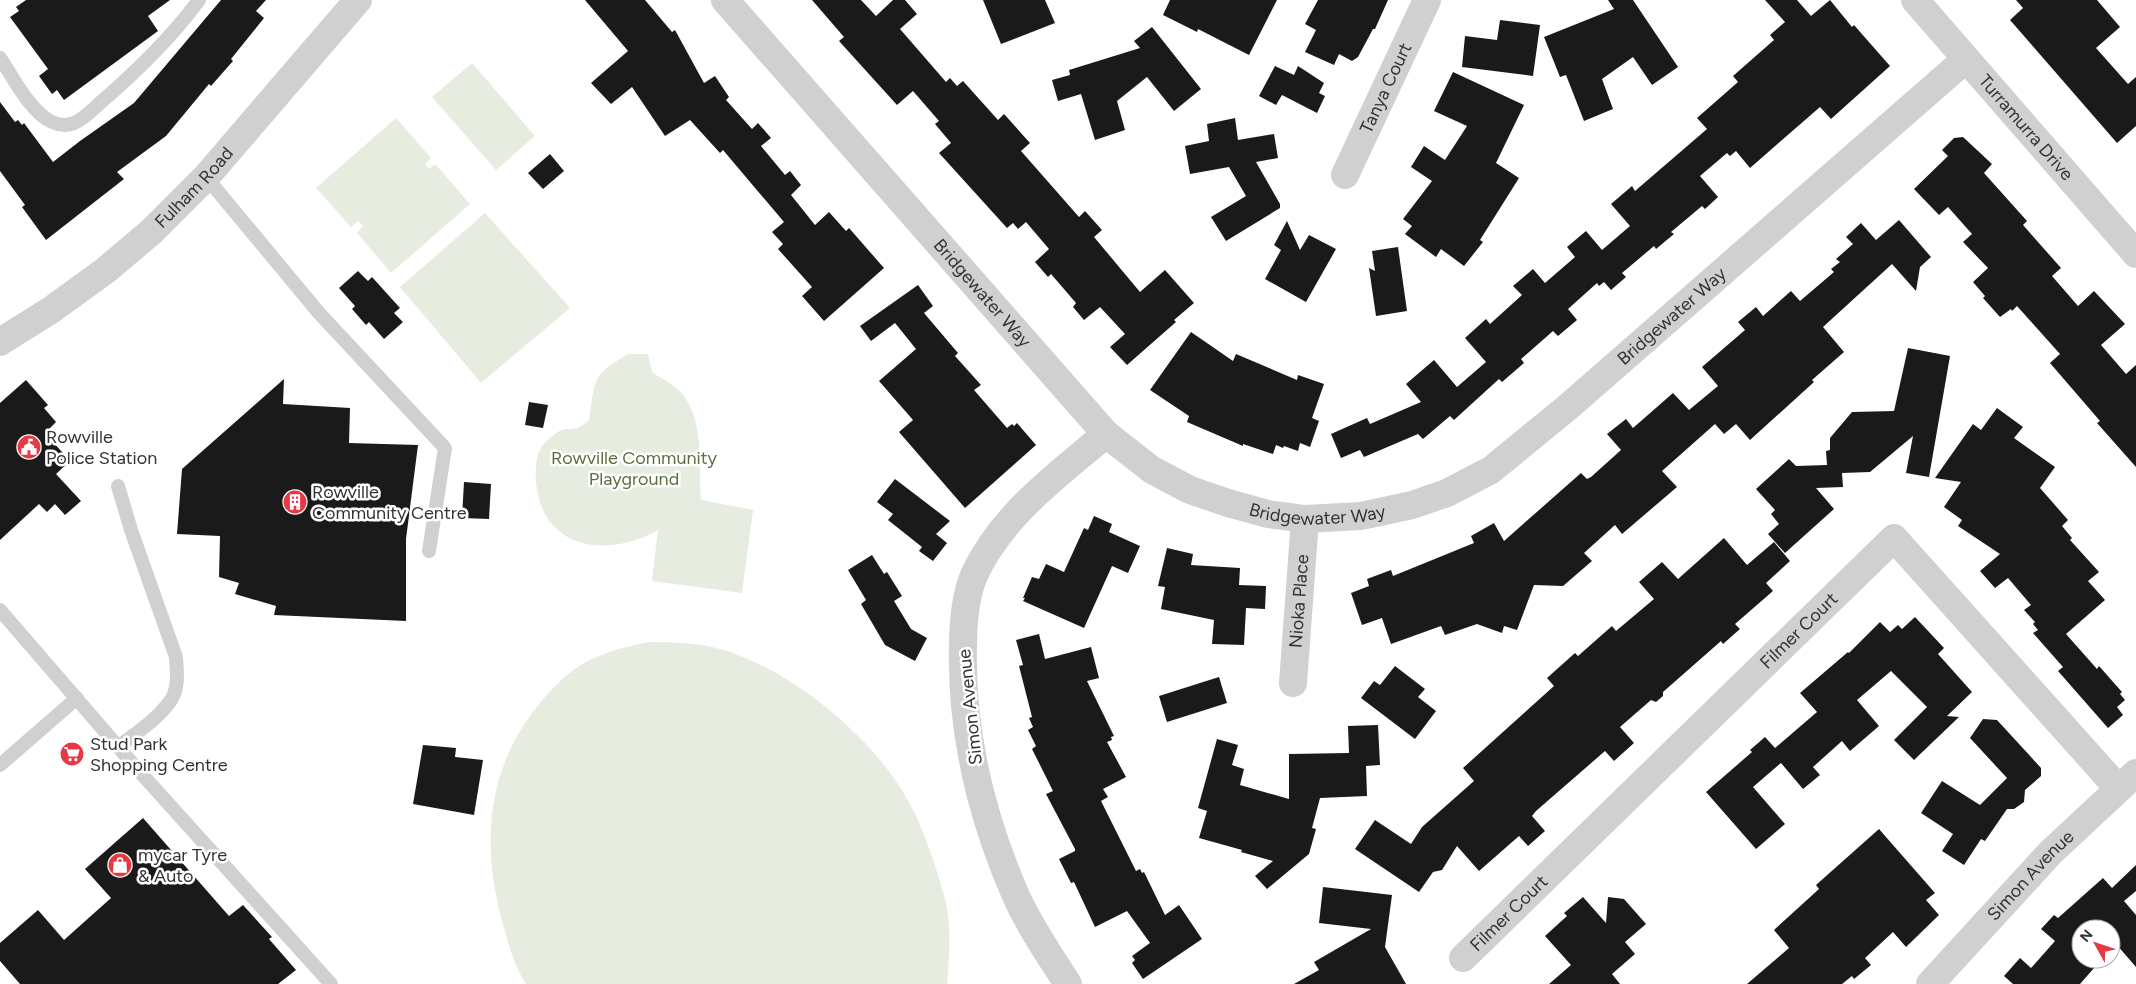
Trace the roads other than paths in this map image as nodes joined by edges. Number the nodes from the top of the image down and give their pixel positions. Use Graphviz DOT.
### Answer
graph roads {
  1 [pos="199,0"];
  2 [pos="358,0"];
  3 [pos="725,0"];
  4 [pos="1427,0"];
  5 [pos="1914,0"];
  6 [pos="0,58"];
  7 [pos="1966,59"];
  8 [pos="1345,175"];
  9 [pos="206,177"];
  10 [pos="2136,254"];
  11 [pos="0,342"];
  12 [pos="1106,434"];
  13 [pos="118,486"];
  14 [pos="1306,519"];
  15 [pos="428,551"];
  16 [pos="0,610"];
  17 [pos="1293,683"];
  18 [pos="77,698"];
  19 [pos="118,747"];
  20 [pos="0,765"];
  21 [pos="2127,781"];
  22 [pos="1463,958"];
  23 [pos="331,984"];
  24 [pos="1068,984"];
  25 [pos="1930,984"];
  1 -- 6 [label="lane"];
  2 -- 9 [label="street, Fulham Road"];
  3 -- 12 [label="street, Bridgewater Way"];
  4 -- 8 [label="street, Tanya Court"];
  5 -- 7 [label="street, Turramurra Drive"];
  7 -- 10 [label="street, Turramurra Drive"];
  7 -- 14 [label="street, Bridgewater Way"];
  9 -- 11 [label="street, Fulham Road"];
  9 -- 15 [label="lane"];
  12 -- 14 [label="street, Bridgewater Way"];
  12 -- 24 [label="street, Simon Avenue"];
  13 -- 19 [label="lane"];
  14 -- 17 [label="street, Nioka Place"];
  16 -- 18 [label="lane"];
  18 -- 19 [label="lane"];
  18 -- 20 [label="lane"];
  19 -- 23 [label="lane"];
  21 -- 22 [label="street, Filmer Court"];
  21 -- 25 [label="street, Simon Avenue"];
}
